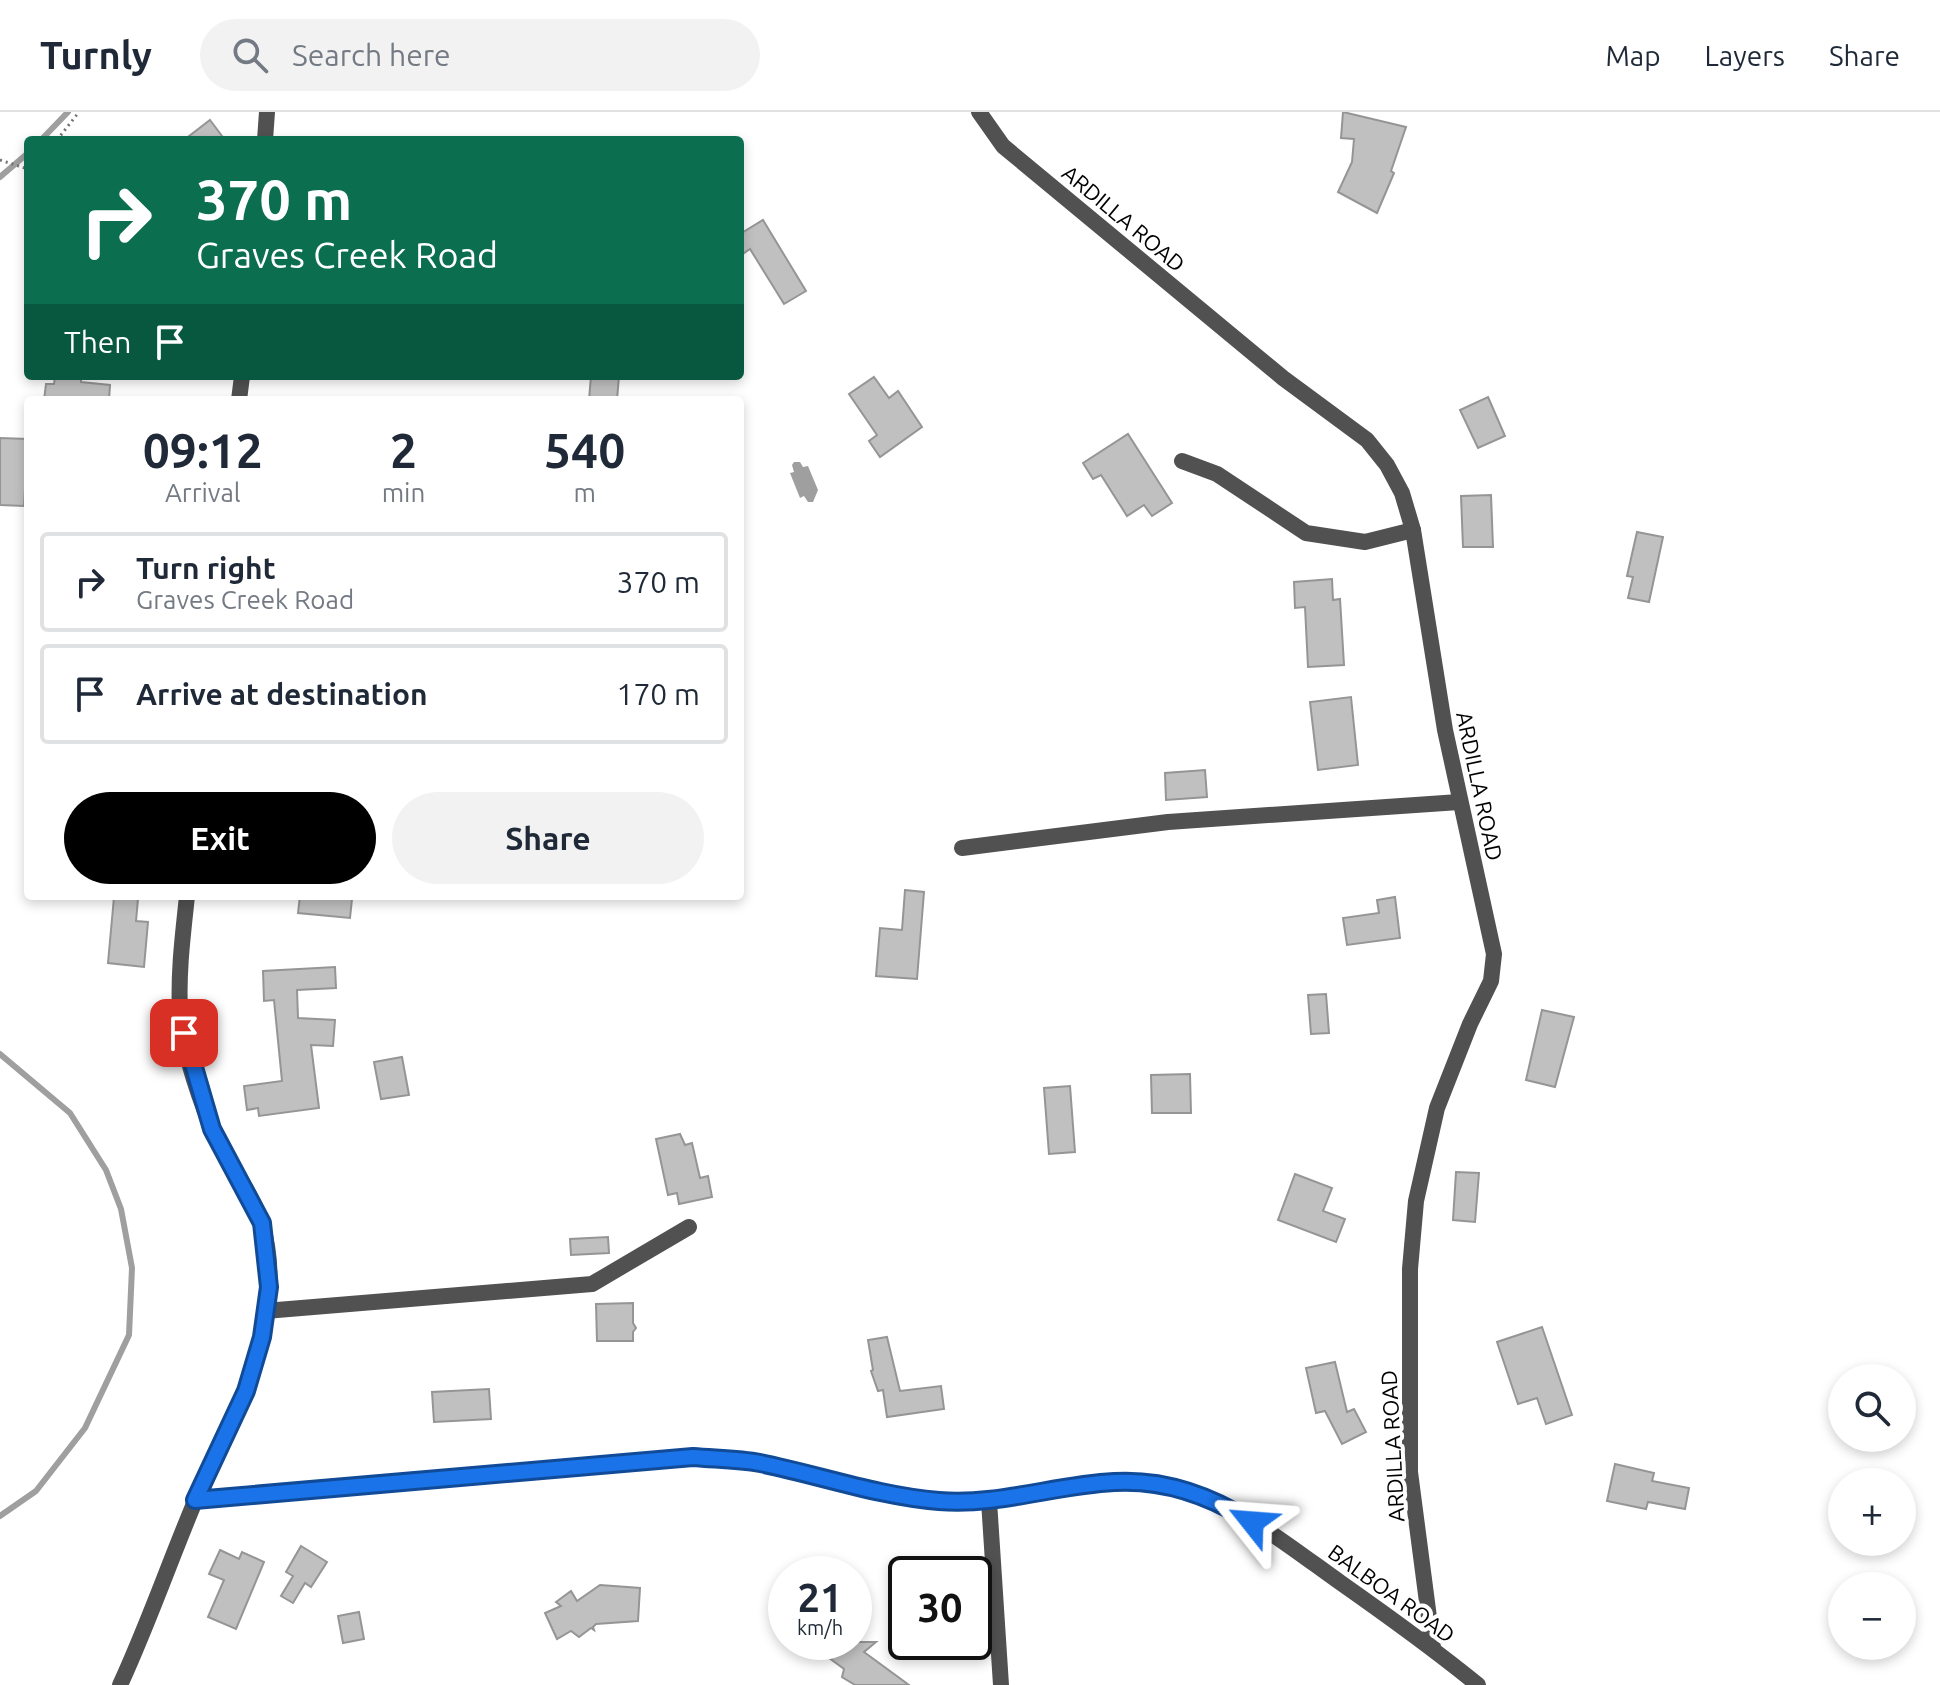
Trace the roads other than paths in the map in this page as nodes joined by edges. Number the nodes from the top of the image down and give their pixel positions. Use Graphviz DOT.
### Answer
graph roads {
  1 [pos="267,112"];
  2 [pos="979,112"];
  3 [pos="265,136"];
  4 [pos="1182,461"];
  5 [pos="1413,530"];
  6 [pos="1459,802"];
  7 [pos="962,848"];
  8 [pos="187,900"];
  9 [pos="689,1227"];
  10 [pos="265,1311"];
  11 [pos="195,1500"];
  12 [pos="989,1501"];
  13 [pos="1433,1648"];
  14 [pos="120,1685"];
  15 [pos="1001,1685"];
  16 [pos="1478,1685"];
  1 -- 3 [label="street"];
  2 -- 5 [label="street, ARDILLA ROAD"];
  4 -- 5 [label="street"];
  5 -- 6 [label="street, ARDILLA ROAD"];
  6 -- 7 [label="street"];
  6 -- 13 [label="street, ARDILLA ROAD"];
  8 -- 10 [label="street"];
  9 -- 10 [label="street"];
  10 -- 11 [label="street"];
  11 -- 12 [label="street, BALBOA ROAD"];
  11 -- 14 [label="street"];
  12 -- 13 [label="street, BALBOA ROAD"];
  12 -- 15 [label="street"];
  13 -- 16 [label="street, BALBOA ROAD"];
}
